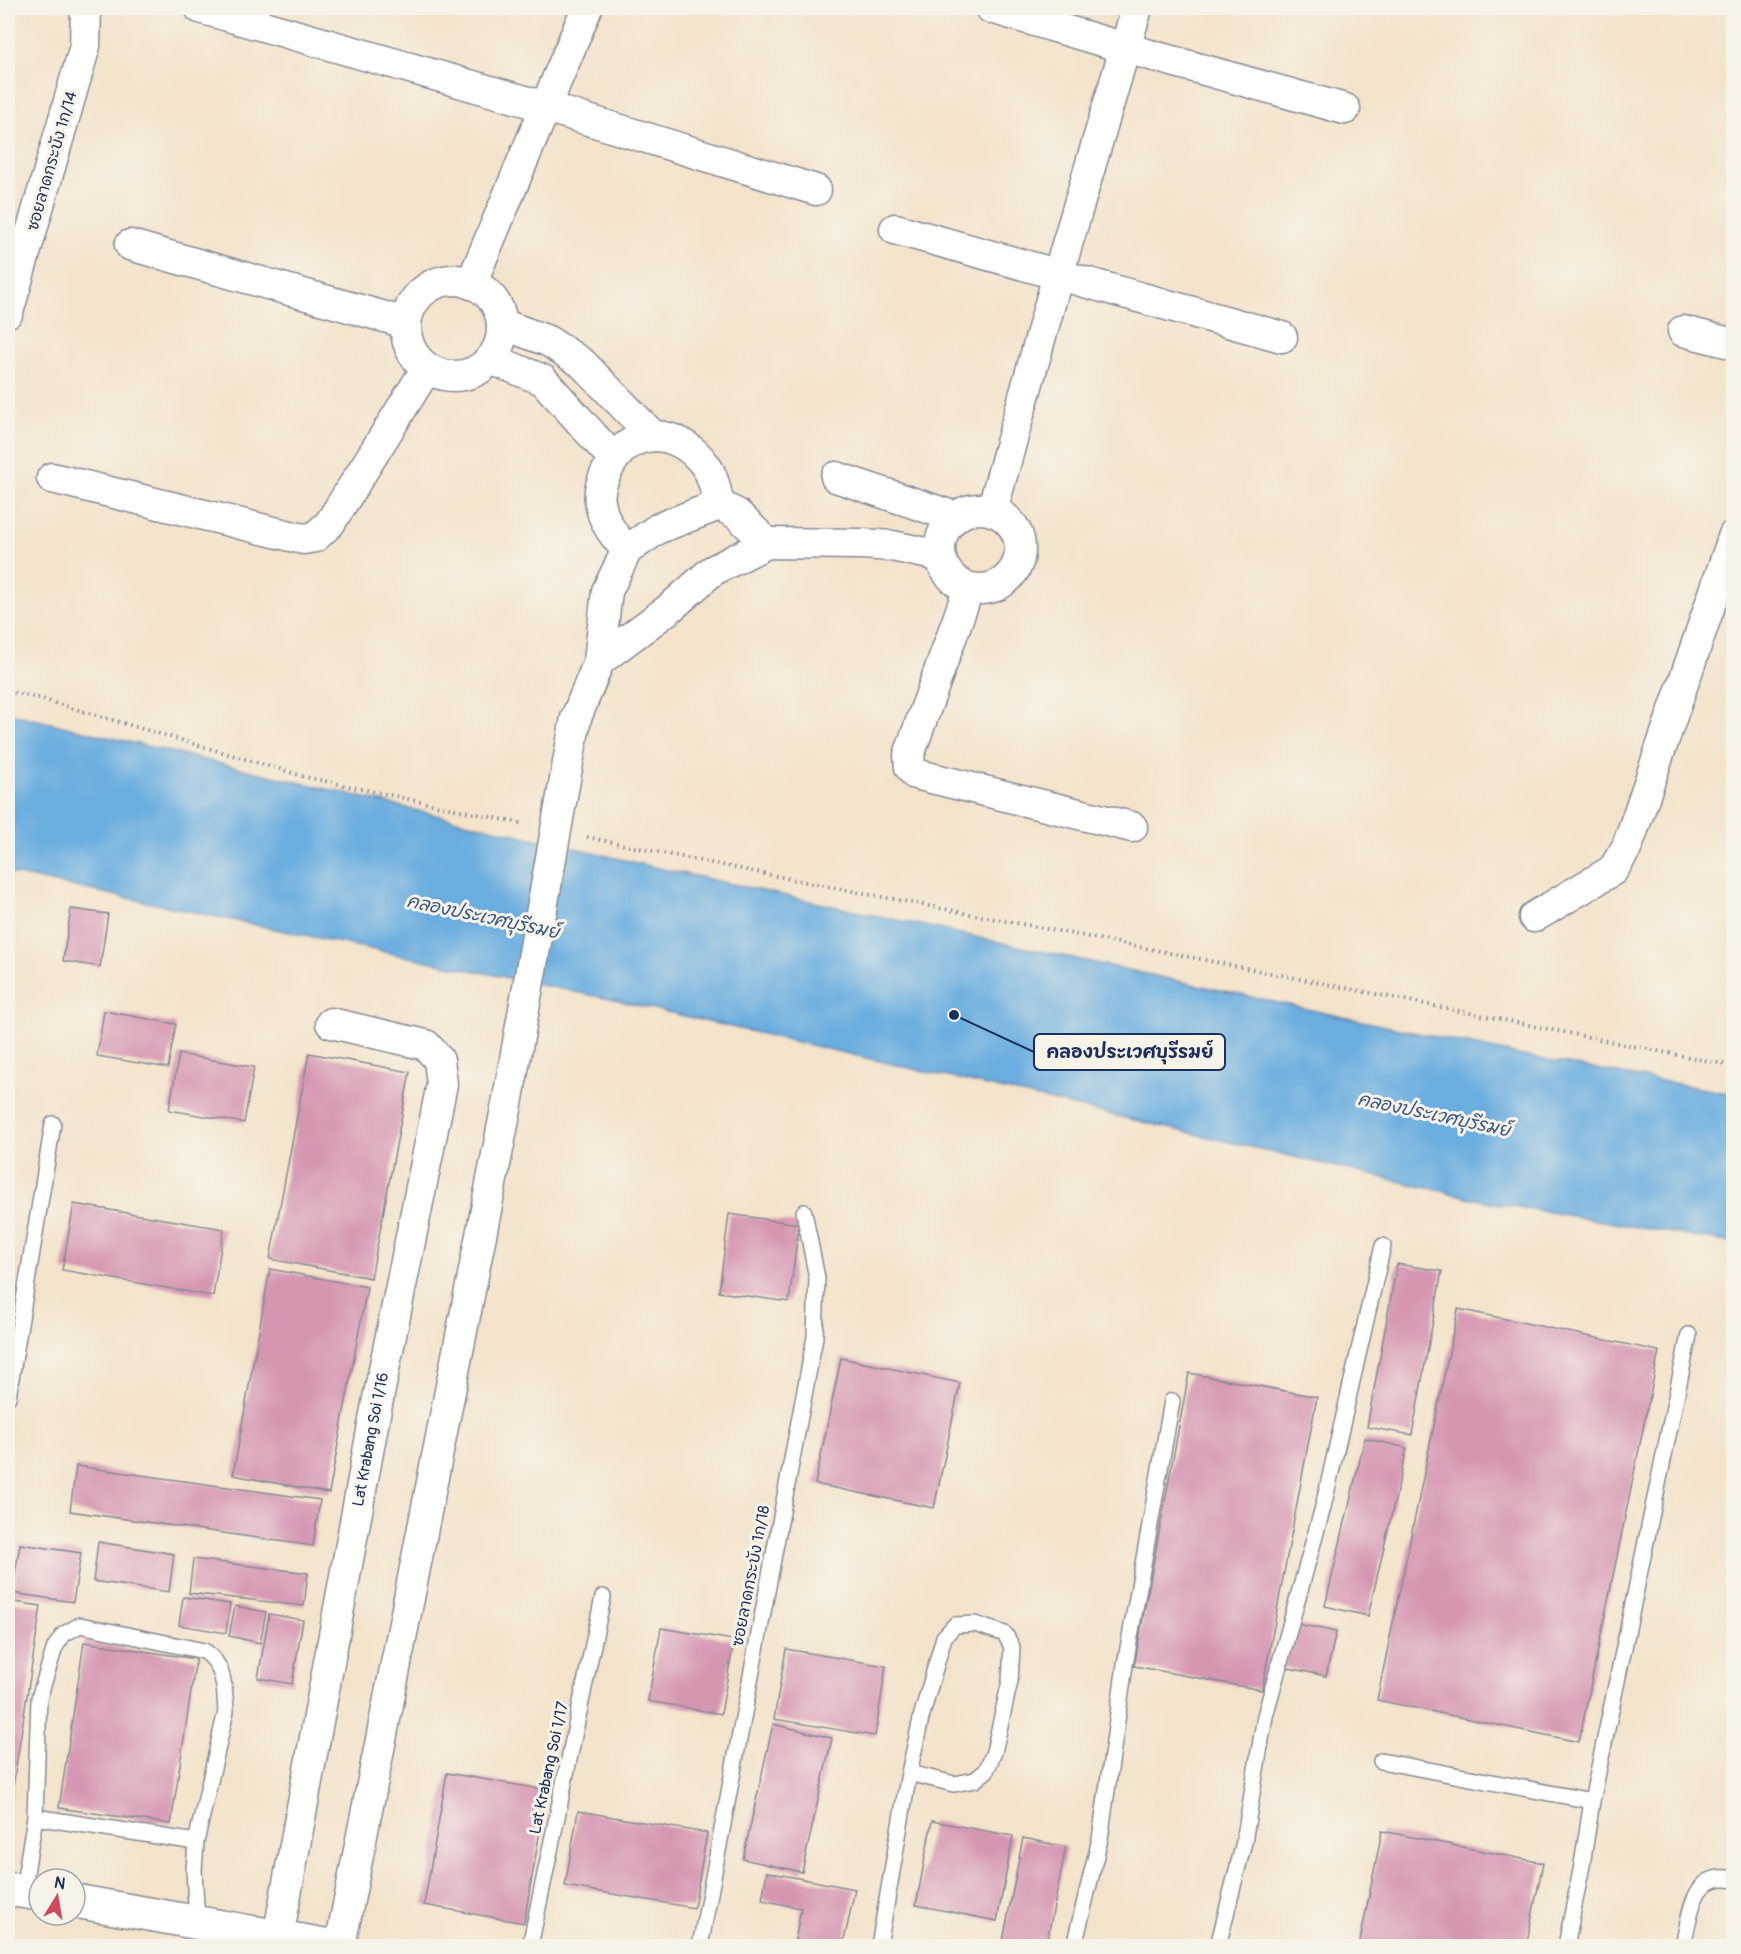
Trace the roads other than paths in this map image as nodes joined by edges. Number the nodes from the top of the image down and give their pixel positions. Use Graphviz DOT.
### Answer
graph roads {
  1 [pos="86,8"];
  2 [pos="200,8"];
  3 [pos="586,8"];
  4 [pos="991,8"];
  5 [pos="1137,8"];
  6 [pos="1125,48"];
  7 [pos="546,107"];
  8 [pos="1345,109"];
  9 [pos="816,190"];
  10 [pos="895,229"];
  11 [pos="130,245"];
  12 [pos="1058,275"];
  13 [pos="471,284"];
  14 [pos="8,312"];
  15 [pos="406,323"];
  16 [pos="502,324"];
  17 [pos="1683,331"];
  18 [pos="1282,337"];
  19 [pos="1734,344"];
  20 [pos="491,359"];
  21 [pos="427,368"];
  22 [pos="653,436"];
  23 [pos="613,458"];
  24 [pos="836,477"];
  25 [pos="52,478"];
  26 [pos="719,505"];
  27 [pos="992,511"];
  28 [pos="955,517"];
  29 [pos="1734,535"];
  30 [pos="767,543"];
  31 [pos="627,550"];
  32 [pos="940,555"];
  33 [pos="969,588"];
  34 [pos="598,662"];
  35 [pos="1132,827"];
  36 [pos="1534,917"];
  37 [pos="331,1023"];
  38 [pos="53,1124"];
  39 [pos="804,1212"];
  40 [pos="1383,1246"];
  41 [pos="1689,1335"];
  42 [pos="8,1397"];
  43 [pos="1172,1401"];
  44 [pos="603,1597"];
  45 [pos="1381,1761"];
  46 [pos="909,1773"];
  47 [pos="1592,1801"];
  48 [pos="35,1817"];
  49 [pos="196,1842"];
  50 [pos="1734,1879"];
  51 [pos="23,1892"];
  52 [pos="87,1903"];
  53 [pos="197,1923"];
  54 [pos="278,1938"];
  55 [pos="1683,1945"];
  56 [pos="330,1947"];
  57 [pos="340,1947"];
  58 [pos="530,1947"];
  59 [pos="700,1947"];
  60 [pos="879,1947"];
  61 [pos="1074,1947"];
  62 [pos="1218,1947"];
  63 [pos="1566,1947"];
  1 -- 14 [label="street, ซอยลาดกระบัง 1ก/14"];
  2 -- 7 [label="street"];
  3 -- 7 [label="street"];
  4 -- 6 [label="street"];
  5 -- 6 [label="street"];
  6 -- 8 [label="street"];
  6 -- 12 [label="street"];
  7 -- 9 [label="street"];
  7 -- 13 [label="street"];
  10 -- 12 [label="street"];
  11 -- 15 [label="street"];
  12 -- 18 [label="street"];
  12 -- 27 [label="street"];
  13 -- 15 [label="street"];
  13 -- 16 [label="street"];
  15 -- 21 [label="street"];
  16 -- 20 [label="street"];
  16 -- 22 [label="street"];
  17 -- 19 [label="street"];
  20 -- 21 [label="street"];
  20 -- 23 [label="street"];
  21 -- 25 [label="street"];
  22 -- 23 [label="street"];
  22 -- 26 [label="street"];
  23 -- 31 [label="street"];
  24 -- 28 [label="street"];
  26 -- 30 [label="street"];
  26 -- 31 [label="street"];
  27 -- 28 [label="street"];
  27 -- 33 [label="street"];
  28 -- 32 [label="street"];
  29 -- 36 [label="street"];
  30 -- 32 [label="street"];
  30 -- 34 [label="street"];
  31 -- 34 [label="street"];
  32 -- 33 [label="street"];
  33 -- 35 [label="street"];
  34 -- 57 [label="street"];
  37 -- 54 [label="street, Lat Krabang Soi 1/16"];
  38 -- 42 [label="lane"];
  39 -- 59 [label="lane, ซอยลาดกระบัง 1ก/18"];
  40 -- 62 [label="lane"];
  41 -- 47 [label="lane"];
  43 -- 61 [label="lane"];
  44 -- 58 [label="lane, Lat Krabang Soi 1/17"];
  45 -- 47 [label="lane"];
  46 -- 46 [label="lane"];
  46 -- 60 [label="lane"];
  47 -- 63 [label="lane"];
  48 -- 49 [label="lane"];
  48 -- 49 [label="lane"];
  48 -- 51 [label="lane"];
  49 -- 53 [label="lane"];
  50 -- 55 [label="lane"];
  52 -- 53 [label="main road"];
  53 -- 54 [label="main road"];
  54 -- 56 [label="main road"];
}
